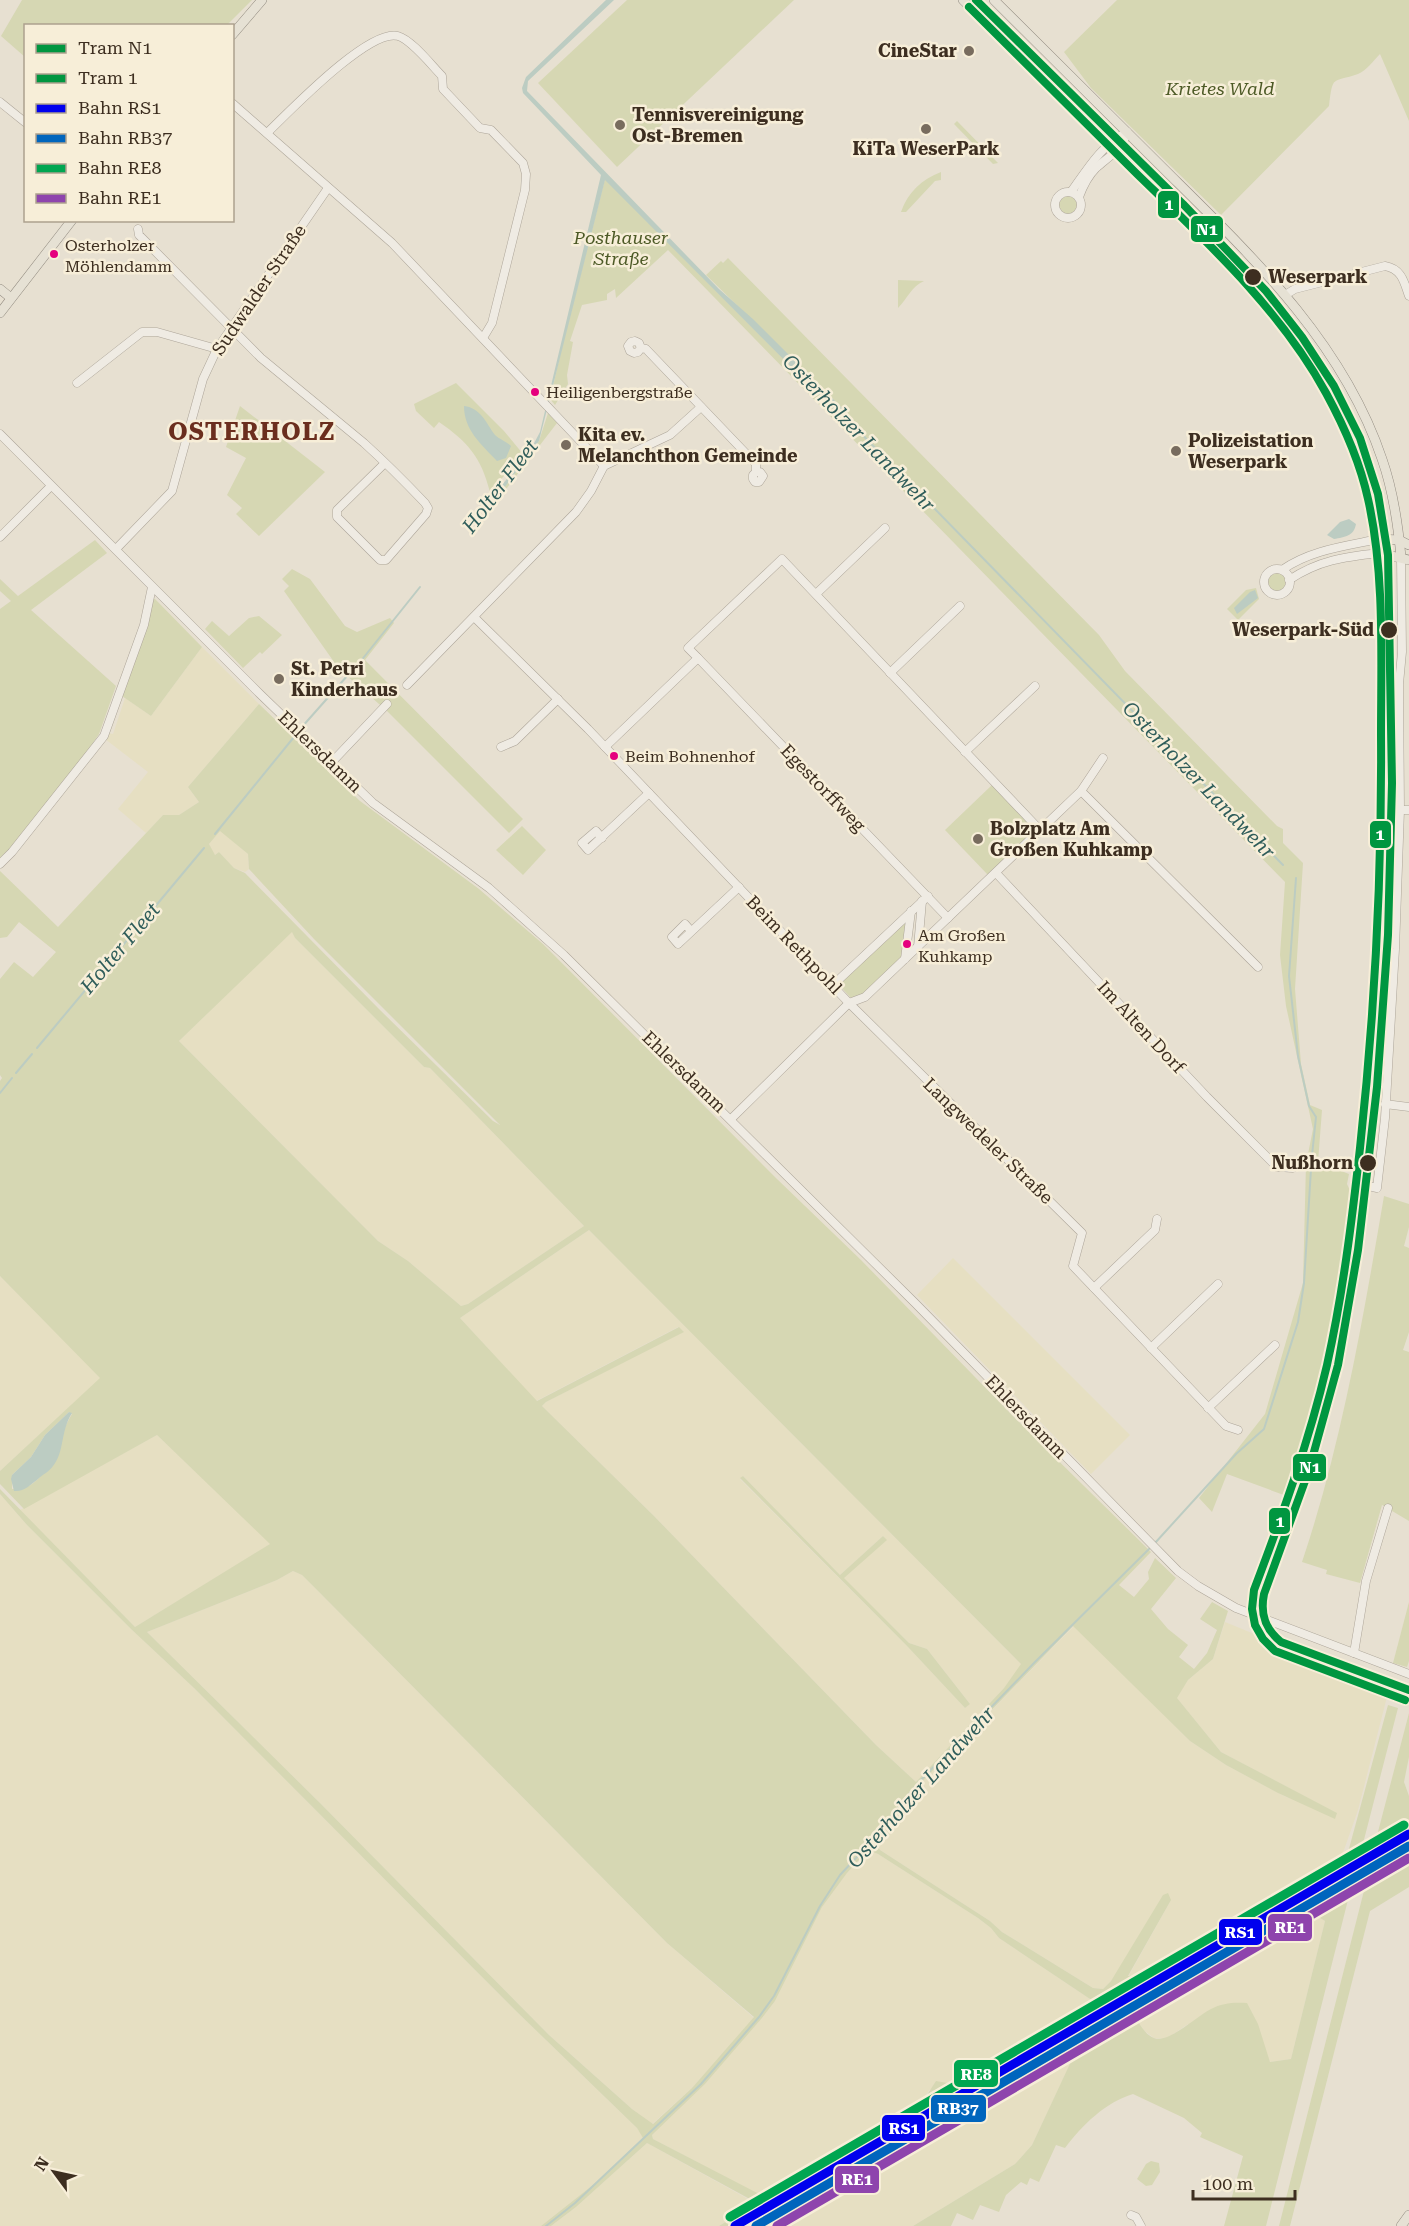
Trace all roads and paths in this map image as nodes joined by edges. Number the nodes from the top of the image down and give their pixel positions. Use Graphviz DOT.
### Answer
graph roads {
  1 [pos="262,0"];
  2 [pos="963,0"];
  3 [pos="994,0"];
  4 [pos="234,32"];
  5 [pos="0,102"];
  6 [pos="234,105"];
  7 [pos="24,121"];
  8 [pos="1127,132"];
  9 [pos="267,133"];
  10 [pos="1114,146"];
  11 [pos="328,188"];
  12 [pos="1071,192"];
  13 [pos="1078,197"];
  14 [pos="70,222"];
  15 [pos="138,228"];
  16 [pos="0,289"];
  17 [pos="1286,296"];
  18 [pos="1409,296"];
  19 [pos="11,297"];
  20 [pos="0,313"];
  21 [pos="233,329"];
  22 [pos="483,338"];
  23 [pos="641,348"];
  24 [pos="217,349"];
  25 [pos="77,383"];
  26 [pos="701,407"];
  27 [pos="0,434"];
  28 [pos="385,463"];
  29 [pos="604,466"];
  30 [pos="756,472"];
  31 [pos="51,486"];
  32 [pos="885,528"];
  33 [pos="0,537"];
  34 [pos="1379,539"];
  35 [pos="1400,540"];
  36 [pos="1409,545"];
  37 [pos="116,549"];
  38 [pos="1379,553"];
  39 [pos="1405,559"];
  40 [pos="1282,570"];
  41 [pos="1289,580"];
  42 [pos="152,587"];
  43 [pos="816,594"];
  44 [pos="960,606"];
  45 [pos="474,617"];
  46 [pos="698,658"];
  47 [pos="890,674"];
  48 [pos="408,685"];
  49 [pos="1035,686"];
  50 [pos="558,699"];
  51 [pos="387,704"];
  52 [pos="501,747"];
  53 [pos="605,747"];
  54 [pos="965,752"];
  55 [pos="1103,758"];
  56 [pos="331,763"];
  57 [pos="1081,792"];
  58 [pos="649,793"];
  59 [pos="1388,810"];
  60 [pos="1405,810"];
  61 [pos="1040,830"];
  62 [pos="602,838"];
  63 [pos="0,864"];
  64 [pos="996,873"];
  65 [pos="739,887"];
  66 [pos="925,898"];
  67 [pos="911,911"];
  68 [pos="948,918"];
  69 [pos="692,931"];
  70 [pos="918,947"];
  71 [pos="905,958"];
  72 [pos="1258,967"];
  73 [pos="833,985"];
  74 [pos="849,1003"];
  75 [pos="1384,1104"];
  76 [pos="1409,1107"];
  77 [pos="731,1119"];
  78 [pos="1293,1168"];
  79 [pos="1157,1219"];
  80 [pos="1218,1284"];
  81 [pos="1094,1288"];
  82 [pos="1275,1345"];
  83 [pos="1151,1348"];
  84 [pos="1208,1408"];
  85 [pos="1238,1430"];
  86 [pos="1388,1508"];
  87 [pos="1354,1653"];
  88 [pos="1409,1674"];
  89 [pos="1131,2215"];
  90 [pos="1409,2215"];
  91 [pos="1141,2226"];
  92 [pos="1401,2226"];
  1 -- 4 [label="main road"];
  2 -- 10 [label="main road"];
  3 -- 8 [label="main road"];
  5 -- 7 [label="street"];
  6 -- 9 [label="street"];
  8 -- 10 [label="street"];
  8 -- 17 [label="main road"];
  9 -- 11 [label="street"];
  9 -- 22 [label="street"];
  10 -- 12 [label="street"];
  10 -- 13 [label="street"];
  10 -- 34 [label="main road"];
  11 -- 21 [label="street, Sudwalder Straße"];
  11 -- 22 [label="street"];
  12 -- 13 [label="street"];
  12 -- 13 [label="street"];
  14 -- 19 [label="main road"];
  15 -- 21 [label="street"];
  16 -- 19 [label="main road"];
  17 -- 18 [label="street"];
  17 -- 35 [label="main road"];
  19 -- 20 [label="main road"];
  21 -- 24 [label="street, Sudwalder Straße"];
  21 -- 28 [label="street"];
  22 -- 29 [label="street"];
  23 -- 26 [label="street"];
  24 -- 25 [label="street"];
  24 -- 37 [label="street, Sudwalder Straße"];
  26 -- 29 [label="street"];
  26 -- 30 [label="street"];
  27 -- 31 [label="street, Ehlersdamm"];
  28 -- 28 [label="street"];
  29 -- 45 [label="street"];
  31 -- 33 [label="street"];
  31 -- 37 [label="street, Ehlersdamm"];
  32 -- 43 [label="street"];
  34 -- 35 [label="main road"];
  34 -- 38 [label="main road"];
  34 -- 40 [label="street"];
  35 -- 36 [label="main road"];
  35 -- 39 [label="main road"];
  37 -- 42 [label="street, Ehlersdamm"];
  38 -- 39 [label="main road"];
  38 -- 41 [label="street"];
  38 -- 59 [label="street"];
  39 -- 60 [label="street"];
  40 -- 41 [label="street"];
  40 -- 41 [label="street"];
  42 -- 56 [label="street, Ehlersdamm"];
  42 -- 63 [label="street"];
  43 -- 46 [label="street"];
  43 -- 47 [label="street"];
  44 -- 47 [label="street"];
  45 -- 48 [label="street"];
  45 -- 50 [label="street, Beim Rethpohl"];
  46 -- 53 [label="street"];
  46 -- 66 [label="street, Egestorffweg"];
  47 -- 54 [label="street"];
  49 -- 54 [label="street"];
  50 -- 52 [label="street"];
  50 -- 53 [label="street, Beim Rethpohl"];
  51 -- 56 [label="street"];
  53 -- 58 [label="street, Beim Rethpohl"];
  54 -- 61 [label="street"];
  55 -- 57 [label="street"];
  56 -- 77 [label="street, Ehlersdamm"];
  57 -- 61 [label="street"];
  57 -- 72 [label="street"];
  58 -- 62 [label="street"];
  58 -- 65 [label="street, Beim Rethpohl"];
  59 -- 60 [label="street"];
  59 -- 75 [label="street"];
  60 -- 75 [label="street"];
  61 -- 64 [label="street"];
  64 -- 68 [label="street"];
  64 -- 78 [label="street, Im Alten Dorf"];
  65 -- 69 [label="street, Beim Rethpohl"];
  65 -- 73 [label="street, Beim Rethpohl"];
  66 -- 67 [label="street"];
  66 -- 68 [label="street, Egestorffweg"];
  66 -- 70 [label="street"];
  67 -- 71 [label="street"];
  67 -- 73 [label="street"];
  68 -- 70 [label="street"];
  70 -- 71 [label="street"];
  71 -- 74 [label="street"];
  73 -- 74 [label="street, Beim Rethpohl"];
  74 -- 77 [label="street"];
  74 -- 81 [label="street, Langwedeler Straße"];
  75 -- 76 [label="street"];
  77 -- 87 [label="street, Ehlersdamm"];
  79 -- 81 [label="street"];
  80 -- 83 [label="street"];
  81 -- 83 [label="street, Langwedeler Straße"];
  82 -- 84 [label="street"];
  83 -- 84 [label="street, Langwedeler Straße"];
  84 -- 85 [label="street, Langwedeler Straße"];
  86 -- 87 [label="street"];
  87 -- 88 [label="street, Ehlersdamm"];
  89 -- 91 [label="street"];
  90 -- 92 [label="main road"];
}
